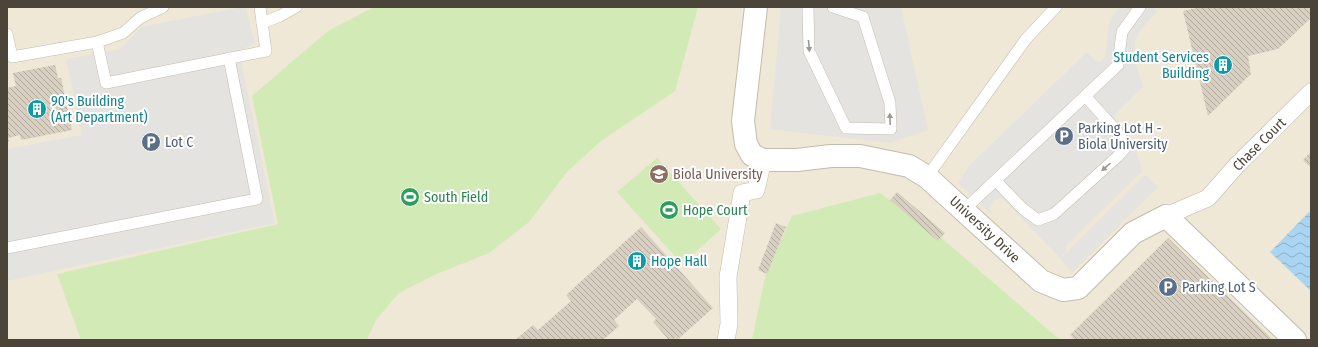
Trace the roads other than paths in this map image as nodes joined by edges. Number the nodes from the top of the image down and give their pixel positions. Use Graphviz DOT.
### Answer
graph roads {
  1 [pos="163,7"];
  2 [pos="260,7"];
  3 [pos="296,7"];
  4 [pos="756,7"];
  5 [pos="808,7"];
  6 [pos="834,7"];
  7 [pos="1056,7"];
  8 [pos="1140,7"];
  9 [pos="262,23"];
  10 [pos="7,34"];
  11 [pos="97,42"];
  12 [pos="229,58"];
  13 [pos="1311,92"];
  14 [pos="1085,96"];
  15 [pos="763,160"];
  16 [pos="927,177"];
  17 [pos="996,181"];
  18 [pos="964,210"];
  19 [pos="1166,216"];
  20 [pos="7,248"];
  21 [pos="726,340"];
  22 [pos="1295,340"];
  1 -- 11 [label="lane"];
  2 -- 9 [label="lane"];
  3 -- 9 [label="lane"];
  4 -- 15 [label="street"];
  5 -- 6 [label="lane, one-way"];
  7 -- 16 [label="lane"];
  8 -- 14 [label="lane"];
  9 -- 12 [label="lane"];
  10 -- 11 [label="lane"];
  11 -- 12 [label="lane"];
  12 -- 20 [label="lane"];
  13 -- 19 [label="street, Chase Court"];
  14 -- 17 [label="lane"];
  14 -- 17 [label="lane, one-way"];
  15 -- 16 [label="street, University Drive"];
  15 -- 21 [label="street"];
  16 -- 18 [label="street, University Drive"];
  17 -- 18 [label="lane"];
  18 -- 19 [label="street, University Drive"];
  19 -- 22 [label="street"];
}
